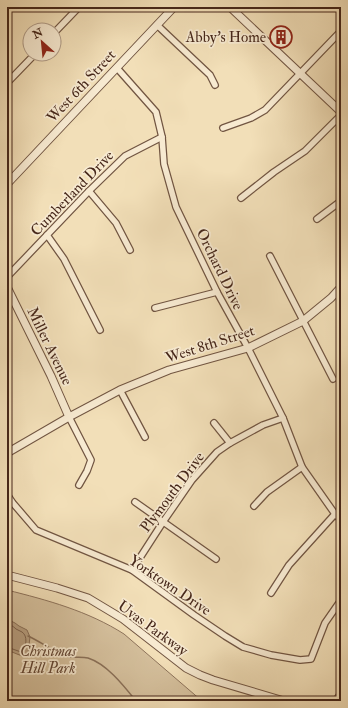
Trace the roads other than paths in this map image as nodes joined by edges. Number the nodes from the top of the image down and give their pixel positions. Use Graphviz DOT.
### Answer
graph roads {
  1 [pos="79,7"];
  2 [pos="174,7"];
  3 [pos="230,7"];
  4 [pos="62,25"];
  5 [pos="157,25"];
  6 [pos="341,31"];
  7 [pos="27,62"];
  8 [pos="117,68"];
  9 [pos="300,74"];
  10 [pos="7,83"];
  11 [pos="215,85"];
  12 [pos="341,113"];
  13 [pos="223,128"];
  14 [pos="162,137"];
  15 [pos="7,184"];
  16 [pos="89,191"];
  17 [pos="241,198"];
  18 [pos="341,201"];
  19 [pos="317,219"];
  20 [pos="47,235"];
  21 [pos="130,250"];
  22 [pos="270,256"];
  23 [pos="7,277"];
  24 [pos="341,286"];
  25 [pos="7,287"];
  26 [pos="217,292"];
  27 [pos="155,308"];
  28 [pos="303,321"];
  29 [pos="100,330"];
  30 [pos="248,348"];
  31 [pos="333,379"];
  32 [pos="120,390"];
  33 [pos="69,417"];
  34 [pos="283,418"];
  35 [pos="214,423"];
  36 [pos="145,437"];
  37 [pos="230,443"];
  38 [pos="7,453"];
  39 [pos="302,467"];
  40 [pos="80,485"];
  41 [pos="7,494"];
  42 [pos="12,502"];
  43 [pos="135,502"];
  44 [pos="254,506"];
  45 [pos="7,507"];
  46 [pos="335,514"];
  47 [pos="341,520"];
  48 [pos="163,522"];
  49 [pos="216,559"];
  50 [pos="132,570"];
  51 [pos="7,575"];
  52 [pos="271,593"];
  53 [pos="341,600"];
  54 [pos="341,694"];
  55 [pos="284,701"];
  56 [pos="336,701"];
  1 -- 4 [label="street"];
  2 -- 5 [label="street, West 6th Street"];
  3 -- 9 [label="street"];
  5 -- 8 [label="street, West 6th Street"];
  5 -- 11 [label="street"];
  6 -- 9 [label="street"];
  7 -- 10 [label="street"];
  8 -- 14 [label="street, Orchard Drive"];
  8 -- 15 [label="street, West 6th Street"];
  9 -- 12 [label="street"];
  9 -- 13 [label="street"];
  12 -- 17 [label="street"];
  14 -- 16 [label="street, Cumberland Drive"];
  14 -- 26 [label="street, Orchard Drive"];
  16 -- 20 [label="street, Cumberland Drive"];
  16 -- 21 [label="street"];
  18 -- 19 [label="street"];
  20 -- 23 [label="street, Cumberland Drive"];
  20 -- 29 [label="street"];
  22 -- 28 [label="street"];
  24 -- 28 [label="street, West 8th Street"];
  25 -- 33 [label="street, Miller Avenue"];
  26 -- 27 [label="street"];
  26 -- 30 [label="street, Orchard Drive"];
  28 -- 30 [label="street, West 8th Street"];
  28 -- 31 [label="street"];
  30 -- 32 [label="street, West 8th Street"];
  30 -- 34 [label="street, Orchard Drive"];
  32 -- 33 [label="street"];
  32 -- 36 [label="street"];
  33 -- 38 [label="street"];
  33 -- 40 [label="street"];
  34 -- 37 [label="street, Plymouth Drive"];
  34 -- 39 [label="street, Orchard Drive"];
  35 -- 37 [label="street"];
  37 -- 48 [label="street, Plymouth Drive"];
  39 -- 44 [label="street"];
  39 -- 46 [label="street, Orchard Drive"];
  41 -- 42 [label="street, Yorktown Drive"];
  42 -- 45 [label="street"];
  42 -- 50 [label="street, Yorktown Drive"];
  43 -- 48 [label="street"];
  46 -- 47 [label="street, Orchard Drive"];
  46 -- 52 [label="street"];
  48 -- 49 [label="street"];
  48 -- 50 [label="street, Plymouth Drive"];
  50 -- 53 [label="street, Yorktown Drive"];
  51 -- 55 [label="street, Uvas Parkway"];
  54 -- 56 [label="street"];
}
